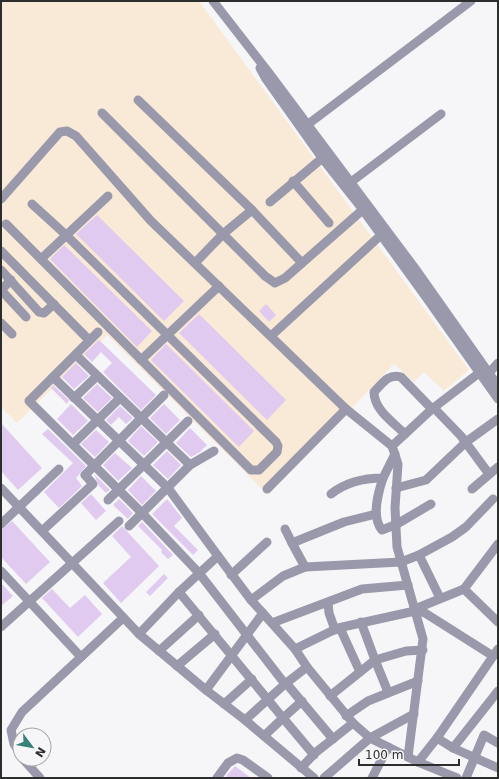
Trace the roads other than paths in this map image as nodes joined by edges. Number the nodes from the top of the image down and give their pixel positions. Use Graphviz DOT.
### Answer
graph roads {
  1 [pos="213,1"];
  2 [pos="471,1"];
  3 [pos="254,56"];
  4 [pos="138,100"];
  5 [pos="102,113"];
  6 [pos="441,114"];
  7 [pos="306,125"];
  8 [pos="325,156"];
  9 [pos="293,181"];
  10 [pos="351,182"];
  11 [pos="108,196"];
  12 [pos="1,199"];
  13 [pos="270,202"];
  14 [pos="32,204"];
  15 [pos="365,208"];
  16 [pos="252,210"];
  17 [pos="329,223"];
  18 [pos="6,224"];
  19 [pos="223,234"];
  20 [pos="66,235"];
  21 [pos="381,235"];
  22 [pos="1,251"];
  23 [pos="42,259"];
  24 [pos="195,263"];
  25 [pos="302,263"];
  26 [pos="1,270"];
  27 [pos="10,280"];
  28 [pos="219,286"];
  29 [pos="54,304"];
  30 [pos="26,317"];
  31 [pos="1,323"];
  32 [pos="98,332"];
  33 [pos="12,334"];
  34 [pos="166,334"];
  35 [pos="271,336"];
  36 [pos="89,340"];
  37 [pos="76,355"];
  38 [pos="141,360"];
  39 [pos="498,363"];
  40 [pos="479,373"];
  41 [pos="489,373"];
  42 [pos="97,376"];
  43 [pos="53,377"];
  44 [pos="498,386"];
  45 [pos="164,395"];
  46 [pos="74,398"];
  47 [pos="120,398"];
  48 [pos="498,399"];
  49 [pos="433,408"];
  50 [pos="346,409"];
  51 [pos="142,418"];
  52 [pos="498,419"];
  53 [pos="98,420"];
  54 [pos="188,421"];
  55 [pos="405,434"];
  56 [pos="120,441"];
  57 [pos="168,443"];
  58 [pos="467,443"];
  59 [pos="73,444"];
  60 [pos="394,450"];
  61 [pos="214,451"];
  62 [pos="145,464"];
  63 [pos="94,466"];
  64 [pos="190,466"];
  65 [pos="498,467"];
  66 [pos="59,469"];
  67 [pos="489,474"];
  68 [pos="383,478"];
  69 [pos="1,488"];
  70 [pos="168,488"];
  71 [pos="396,488"];
  72 [pos="267,489"];
  73 [pos="472,489"];
  74 [pos="118,490"];
  75 [pos="331,494"];
  76 [pos="492,499"];
  77 [pos="108,500"];
  78 [pos="431,504"];
  79 [pos="19,508"];
  80 [pos="143,514"];
  81 [pos="376,514"];
  82 [pos="118,521"];
  83 [pos="1,524"];
  84 [pos="397,524"];
  85 [pos="129,526"];
  86 [pos="285,529"];
  87 [pos="42,531"];
  88 [pos="267,542"];
  89 [pos="292,543"];
  90 [pos="498,544"];
  91 [pos="419,555"];
  92 [pos="218,556"];
  93 [pos="401,562"];
  94 [pos="71,563"];
  95 [pos="304,567"];
  96 [pos="1,571"];
  97 [pos="199,573"];
  98 [pos="231,575"];
  99 [pos="408,585"];
  100 [pos="464,589"];
  101 [pos="179,592"];
  102 [pos="440,598"];
  103 [pos="252,600"];
  104 [pos="29,602"];
  105 [pos="328,603"];
  106 [pos="415,610"];
  107 [pos="263,613"];
  108 [pos="199,615"];
  109 [pos="123,618"];
  110 [pos="361,622"];
  111 [pos="498,622"];
  112 [pos="272,623"];
  113 [pos="1,627"];
  114 [pos="338,629"];
  115 [pos="139,634"];
  116 [pos="215,634"];
  117 [pos="246,635"];
  118 [pos="295,649"];
  119 [pos="422,650"];
  120 [pos="159,651"];
  121 [pos="496,652"];
  122 [pos="232,654"];
  123 [pos="81,657"];
  124 [pos="375,660"];
  125 [pos="177,666"];
  126 [pos="307,667"];
  127 [pos="360,672"];
  128 [pos="252,679"];
  129 [pos="418,681"];
  130 [pos="286,683"];
  131 [pos="206,690"];
  132 [pos="498,691"];
  133 [pos="388,692"];
  134 [pos="330,696"];
  135 [pos="269,700"];
  136 [pos="302,701"];
  137 [pos="224,704"];
  138 [pos="414,714"];
  139 [pos="283,718"];
  140 [pos="245,720"];
  141 [pos="350,720"];
  142 [pos="475,720"];
  143 [pos="13,727"];
  144 [pos="484,735"];
  145 [pos="264,736"];
  146 [pos="370,738"];
  147 [pos="437,738"];
  148 [pos="333,739"];
  149 [pos="498,743"];
  150 [pos="388,747"];
  151 [pos="453,748"];
  152 [pos="314,754"];
  153 [pos="408,757"];
  154 [pos="474,758"];
  155 [pos="418,762"];
  156 [pos="30,767"];
  157 [pos="300,768"];
  158 [pos="498,768"];
  159 [pos="376,777"];
  160 [pos="40,778"];
  161 [pos="217,778"];
  162 [pos="268,778"];
  163 [pos="314,778"];
  164 [pos="324,778"];
  165 [pos="456,778"];
  166 [pos="466,778"];
  1 -- 3 [label="street"];
  2 -- 7 [label="street"];
  3 -- 7 [label="street"];
  3 -- 8 [label="street"];
  4 -- 16 [label="street"];
  5 -- 19 [label="street"];
  6 -- 10 [label="street"];
  7 -- 8 [label="street"];
  8 -- 9 [label="street"];
  8 -- 10 [label="street"];
  8 -- 15 [label="street"];
  9 -- 13 [label="street"];
  9 -- 17 [label="street"];
  10 -- 15 [label="street"];
  11 -- 20 [label="street"];
  12 -- 24 [label="street"];
  14 -- 20 [label="street"];
  15 -- 21 [label="street"];
  15 -- 25 [label="street"];
  15 -- 41 [label="street"];
  16 -- 19 [label="street"];
  16 -- 25 [label="street"];
  18 -- 23 [label="street"];
  19 -- 24 [label="street"];
  19 -- 25 [label="street"];
  20 -- 23 [label="street"];
  20 -- 34 [label="street"];
  21 -- 35 [label="street"];
  21 -- 40 [label="street"];
  22 -- 29 [label="street"];
  23 -- 38 [label="street"];
  24 -- 28 [label="street"];
  26 -- 27 [label="street"];
  27 -- 29 [label="street"];
  27 -- 30 [label="street"];
  28 -- 34 [label="street"];
  28 -- 35 [label="street"];
  29 -- 36 [label="street"];
  31 -- 33 [label="street"];
  32 -- 36 [label="street"];
  34 -- 38 [label="street"];
  34 -- 38 [label="street"];
  35 -- 50 [label="street"];
  36 -- 37 [label="street"];
  37 -- 42 [label="street"];
  37 -- 43 [label="street"];
  39 -- 41 [label="street"];
  40 -- 48 [label="street"];
  40 -- 49 [label="street"];
  41 -- 44 [label="street"];
  42 -- 46 [label="street"];
  42 -- 47 [label="street"];
  43 -- 46 [label="street"];
  43 -- 59 [label="street"];
  45 -- 51 [label="street"];
  46 -- 53 [label="street"];
  47 -- 51 [label="street"];
  47 -- 53 [label="street"];
  49 -- 55 [label="street"];
  49 -- 55 [label="street"];
  49 -- 58 [label="street"];
  50 -- 60 [label="street"];
  50 -- 72 [label="street"];
  51 -- 56 [label="street"];
  51 -- 57 [label="street"];
  52 -- 58 [label="street"];
  53 -- 56 [label="street"];
  53 -- 59 [label="street"];
  54 -- 57 [label="street"];
  55 -- 60 [label="street"];
  56 -- 62 [label="street"];
  56 -- 63 [label="street"];
  57 -- 62 [label="street"];
  57 -- 64 [label="street"];
  58 -- 67 [label="street"];
  58 -- 71 [label="street"];
  59 -- 63 [label="street"];
  60 -- 68 [label="street"];
  60 -- 71 [label="street"];
  61 -- 64 [label="street"];
  62 -- 70 [label="street"];
  62 -- 74 [label="street"];
  63 -- 74 [label="street"];
  63 -- 87 [label="street"];
  64 -- 70 [label="street"];
  65 -- 67 [label="street"];
  66 -- 79 [label="street"];
  67 -- 73 [label="street"];
  68 -- 75 [label="street"];
  68 -- 81 [label="street"];
  69 -- 79 [label="street"];
  70 -- 80 [label="street"];
  70 -- 92 [label="street"];
  71 -- 84 [label="street"];
  74 -- 77 [label="street"];
  74 -- 80 [label="street"];
  76 -- 91 [label="street"];
  78 -- 84 [label="street"];
  79 -- 83 [label="street"];
  79 -- 87 [label="street"];
  80 -- 85 [label="street"];
  80 -- 97 [label="street"];
  81 -- 84 [label="street"];
  81 -- 89 [label="street"];
  82 -- 94 [label="street"];
  84 -- 93 [label="street"];
  86 -- 89 [label="street"];
  87 -- 94 [label="street"];
  88 -- 98 [label="street"];
  89 -- 95 [label="street"];
  90 -- 100 [label="street"];
  91 -- 93 [label="street"];
  91 -- 102 [label="street"];
  92 -- 97 [label="street"];
  92 -- 98 [label="street"];
  93 -- 95 [label="street"];
  93 -- 99 [label="street"];
  94 -- 104 [label="street"];
  94 -- 109 [label="street"];
  95 -- 103 [label="street"];
  96 -- 104 [label="street"];
  97 -- 101 [label="street"];
  97 -- 117 [label="street"];
  98 -- 103 [label="street"];
  99 -- 105 [label="street"];
  99 -- 106 [label="street"];
  100 -- 102 [label="street"];
  100 -- 111 [label="street"];
  101 -- 108 [label="street"];
  101 -- 115 [label="street"];
  102 -- 106 [label="street"];
  103 -- 107 [label="street"];
  104 -- 113 [label="street"];
  104 -- 123 [label="street"];
  105 -- 112 [label="street"];
  105 -- 114 [label="street"];
  106 -- 110 [label="street"];
  106 -- 119 [label="street"];
  106 -- 121 [label="street"];
  107 -- 112 [label="street"];
  107 -- 117 [label="street"];
  108 -- 116 [label="street"];
  108 -- 120 [label="street"];
  109 -- 115 [label="street"];
  109 -- 123 [label="street"];
  110 -- 114 [label="street"];
  110 -- 124 [label="street"];
  112 -- 118 [label="street"];
  114 -- 118 [label="street"];
  114 -- 127 [label="street"];
  115 -- 120 [label="street"];
  116 -- 122 [label="street"];
  116 -- 125 [label="street"];
  117 -- 122 [label="street"];
  117 -- 130 [label="street"];
  118 -- 126 [label="street"];
  119 -- 124 [label="street"];
  119 -- 129 [label="street"];
  120 -- 125 [label="street"];
  121 -- 147 [label="street"];
  122 -- 128 [label="street"];
  122 -- 131 [label="street"];
  123 -- 143 [label="street"];
  124 -- 127 [label="street"];
  124 -- 133 [label="street"];
  125 -- 131 [label="street"];
  126 -- 130 [label="street"];
  126 -- 134 [label="street"];
  127 -- 134 [label="street"];
  128 -- 135 [label="street"];
  128 -- 137 [label="street"];
  129 -- 133 [label="street"];
  129 -- 138 [label="street"];
  130 -- 135 [label="street"];
  130 -- 136 [label="street"];
  131 -- 137 [label="street"];
  132 -- 142 [label="street"];
  133 -- 141 [label="street"];
  134 -- 141 [label="street"];
  135 -- 139 [label="street"];
  135 -- 140 [label="street"];
  136 -- 139 [label="street"];
  136 -- 148 [label="street"];
  137 -- 140 [label="street"];
  138 -- 146 [label="street"];
  138 -- 153 [label="street"];
  139 -- 145 [label="street"];
  139 -- 152 [label="street"];
  140 -- 145 [label="street"];
  141 -- 146 [label="street"];
  141 -- 148 [label="street"];
  142 -- 144 [label="street"];
  142 -- 151 [label="street"];
  144 -- 149 [label="street"];
  144 -- 154 [label="street"];
  145 -- 157 [label="street"];
  146 -- 150 [label="street"];
  146 -- 164 [label="street"];
  147 -- 151 [label="street"];
  147 -- 155 [label="street"];
  148 -- 152 [label="street"];
  150 -- 153 [label="street"];
  150 -- 159 [label="street"];
  151 -- 154 [label="street"];
  152 -- 157 [label="street"];
  153 -- 155 [label="street"];
  154 -- 158 [label="street"];
  154 -- 166 [label="street"];
  155 -- 165 [label="street"];
  156 -- 160 [label="street"];
  157 -- 163 [label="street"];
  161 -- 162 [label="street"];
}
